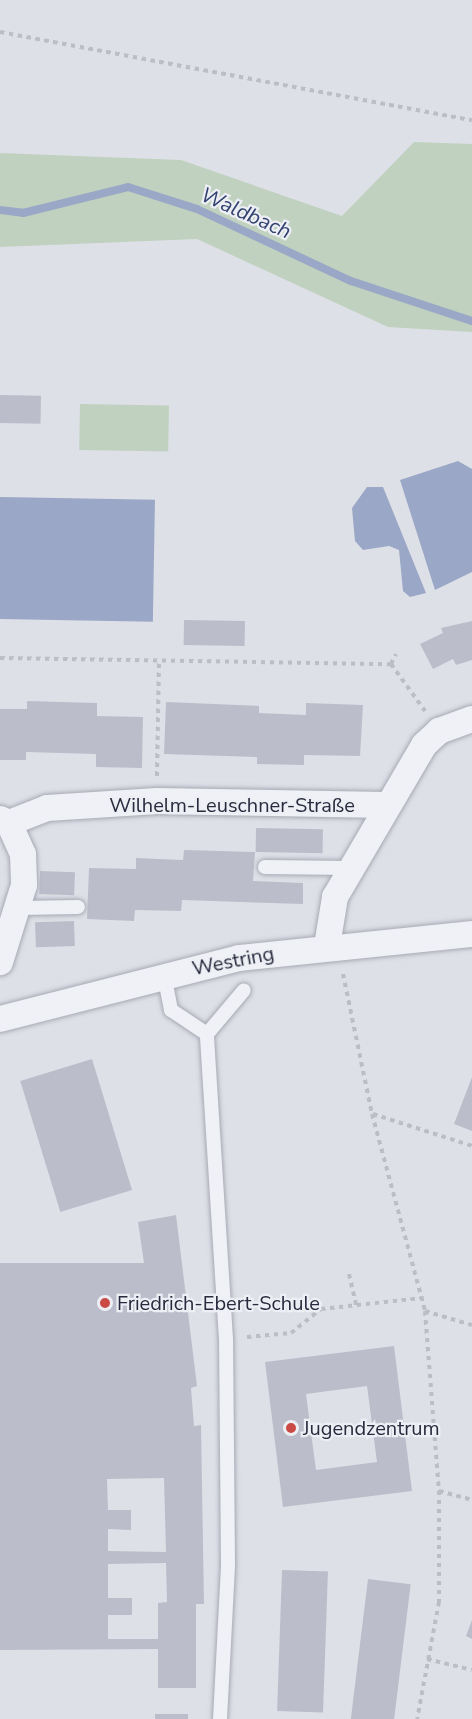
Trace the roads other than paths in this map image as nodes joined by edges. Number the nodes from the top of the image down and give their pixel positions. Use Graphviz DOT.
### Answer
graph roads {
  1 [pos="472,719"];
  2 [pos="386,805"];
  3 [pos="5,821"];
  4 [pos="265,867"];
  5 [pos="349,868"];
  6 [pos="78,907"];
  7 [pos="20,908"];
  8 [pos="472,934"];
  9 [pos="332,945"];
  10 [pos="0,962"];
  11 [pos="164,974"];
  12 [pos="244,990"];
  13 [pos="0,1019"];
  14 [pos="207,1034"];
  15 [pos="220,1719"];
  1 -- 2 [label="street, Wilhelm-Leuschner-Straße"];
  2 -- 3 [label="street, Wilhelm-Leuschner-Straße"];
  2 -- 5 [label="street, Wilhelm-Leuschner-Straße"];
  3 -- 7 [label="street, Wilhelm-Leuschner-Straße"];
  4 -- 5 [label="lane"];
  5 -- 9 [label="street, Wilhelm-Leuschner-Straße"];
  6 -- 7 [label="lane"];
  7 -- 10 [label="street, Wilhelm-Leuschner-Straße"];
  8 -- 9 [label="street, Westring"];
  9 -- 11 [label="street, Westring"];
  11 -- 13 [label="street, Westring"];
  11 -- 14 [label="lane"];
  12 -- 14 [label="lane"];
  14 -- 15 [label="lane"];
}
